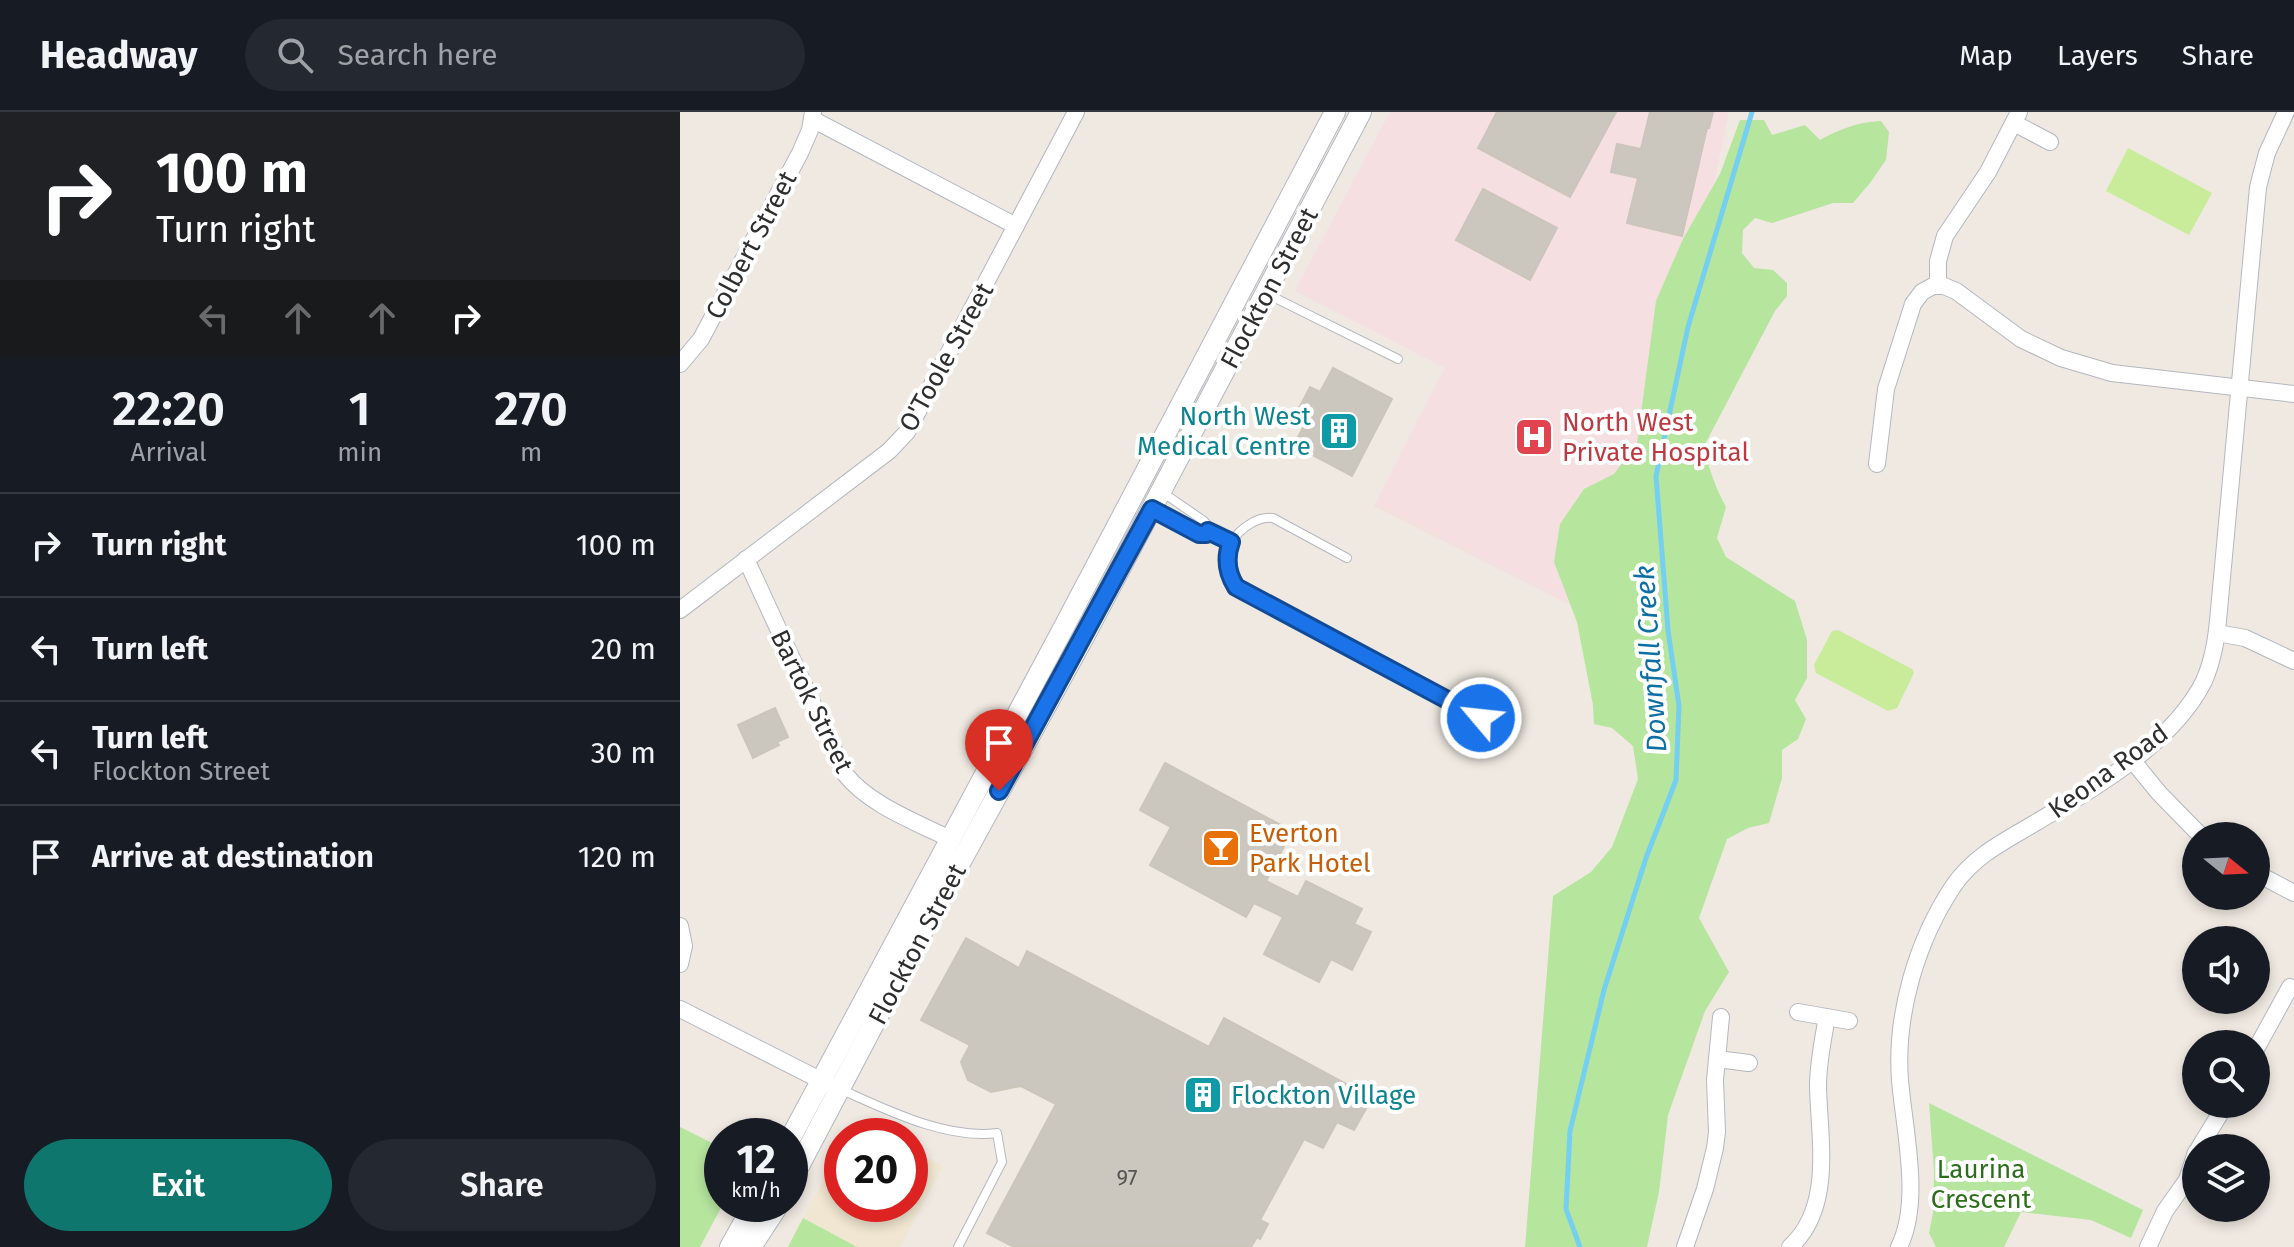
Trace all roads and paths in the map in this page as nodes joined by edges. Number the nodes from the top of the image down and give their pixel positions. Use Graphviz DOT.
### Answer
graph roads {
  1 [pos="1076,112"];
  2 [pos="1335,112"];
  3 [pos="1361,112"];
  4 [pos="2286,112"];
  5 [pos="813,116"];
  6 [pos="2016,118"];
  7 [pos="2050,142"];
  8 [pos="1016,226"];
  9 [pos="1938,286"];
  10 [pos="1267,294"];
  11 [pos="1398,359"];
  12 [pos="680,364"];
  13 [pos="2239,386"];
  14 [pos="2294,394"];
  15 [pos="1877,464"];
  16 [pos="1156,500"];
  17 [pos="1208,531"];
  18 [pos="1231,542"];
  19 [pos="1347,558"];
  20 [pos="746,559"];
  21 [pos="680,610"];
  22 [pos="2217,633"];
  23 [pos="2294,661"];
  24 [pos="1481,718"];
  25 [pos="2132,760"];
  26 [pos="2187,822"];
  27 [pos="950,839"];
  28 [pos="2270,880"];
  29 [pos="2294,893"];
  30 [pos="680,926"];
  31 [pos="680,964"];
  32 [pos="2293,985"];
  33 [pos="680,1009"];
  34 [pos="1798,1012"];
  35 [pos="1721,1017"];
  36 [pos="1827,1017"];
  37 [pos="1849,1021"];
  38 [pos="2267,1030"];
  39 [pos="1717,1059"];
  40 [pos="1749,1063"];
  41 [pos="830,1085"];
  42 [pos="806,1118"];
  43 [pos="808,1139"];
  44 [pos="2182,1187"];
  45 [pos="744,1222"];
  46 [pos="767,1222"];
  47 [pos="730,1247"];
  48 [pos="751,1247"];
  49 [pos="958,1247"];
  50 [pos="1685,1247"];
  51 [pos="1790,1247"];
  52 [pos="1900,1247"];
  53 [pos="2148,1247"];
  1 -- 8 [label="street, O'Toole Street"];
  2 -- 27 [label="street, Flockton Street"];
  3 -- 10 [label="street, Flockton Street"];
  4 -- 13 [label="street, Keona Road"];
  5 -- 8 [label="street"];
  5 -- 12 [label="street, Colbert Street"];
  6 -- 7 [label="street"];
  6 -- 9 [label="street"];
  8 -- 20 [label="street, O'Toole Street"];
  9 -- 13 [label="street"];
  9 -- 15 [label="street"];
  10 -- 11 [label="lane"];
  10 -- 16 [label="street, Flockton Street"];
  13 -- 14 [label="street"];
  13 -- 22 [label="street, Keona Road"];
  16 -- 17 [label="lane"];
  16 -- 17 [label="lane"];
  16 -- 41 [label="street, Flockton Street"];
  17 -- 18 [label="lane"];
  18 -- 19 [label="lane"];
  18 -- 24 [label="lane"];
  20 -- 21 [label="street, O'Toole Street"];
  20 -- 27 [label="street, Bartok Street"];
  22 -- 23 [label="street"];
  22 -- 25 [label="street, Keona Road"];
  25 -- 26 [label="street"];
  25 -- 52 [label="street, Keona Road"];
  27 -- 41 [label="street, Flockton Street"];
  28 -- 29 [label="street"];
  30 -- 31 [label="street"];
  32 -- 38 [label="street"];
  33 -- 41 [label="street"];
  34 -- 36 [label="street"];
  35 -- 39 [label="street"];
  36 -- 37 [label="street"];
  36 -- 51 [label="street"];
  39 -- 40 [label="street"];
  39 -- 50 [label="street"];
  41 -- 42 [label="street, Flockton Street"];
  41 -- 43 [label="street, Flockton Street"];
  41 -- 49 [label="lane"];
  44 -- 53 [label="street"];
  45 -- 47 [label="street"];
  46 -- 48 [label="street"];
}
